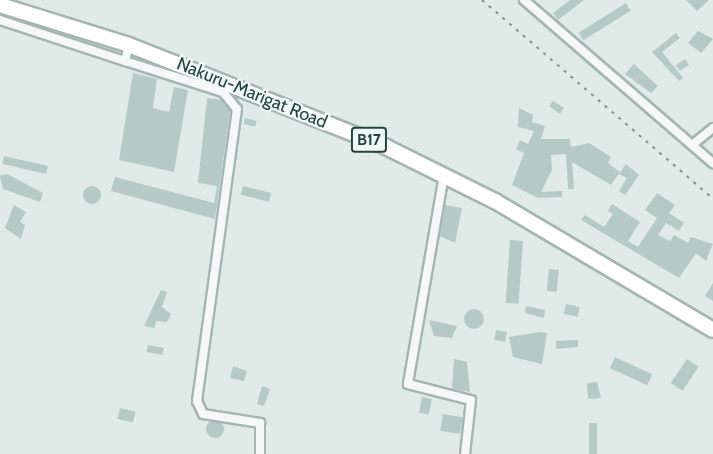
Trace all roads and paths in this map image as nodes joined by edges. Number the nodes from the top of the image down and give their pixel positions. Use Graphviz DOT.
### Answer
graph roads {
  1 [pos="524,0"];
  2 [pos="0,5"];
  3 [pos="0,20"];
  4 [pos="129,45"];
  5 [pos="125,61"];
  6 [pos="713,128"];
  7 [pos="692,145"];
  8 [pos="713,163"];
  9 [pos="444,175"];
  10 [pos="713,330"];
  11 [pos="260,454"];
  12 [pos="465,454"];
  1 -- 7 [label="street"];
  2 -- 4 [label="main road, Nakuru-Marigat Road / B17"];
  3 -- 5 [label="street"];
  4 -- 5 [label="street"];
  4 -- 9 [label="main road, Nakuru-Marigat Road / B17"];
  5 -- 11 [label="street"];
  6 -- 7 [label="street"];
  7 -- 8 [label="street"];
  9 -- 10 [label="main road, Nakuru-Marigat Road / B17"];
  9 -- 12 [label="street"];
}
